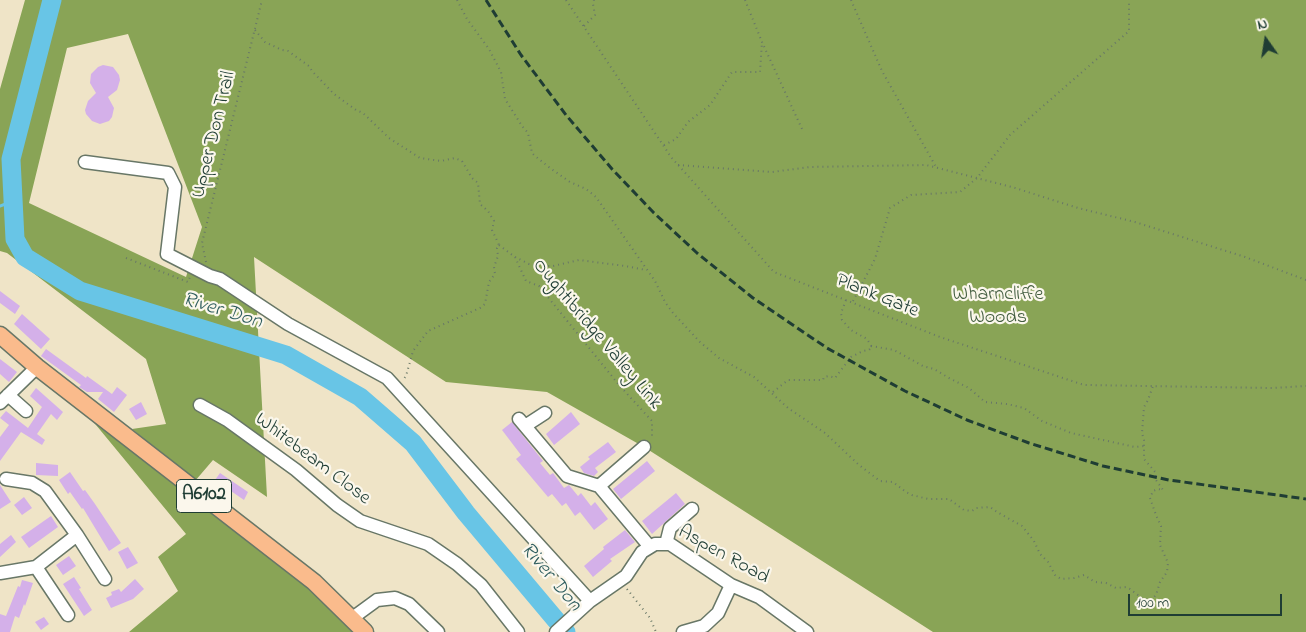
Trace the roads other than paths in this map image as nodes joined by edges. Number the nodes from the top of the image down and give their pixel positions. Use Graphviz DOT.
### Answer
graph roads {
  1 [pos="85,162"];
  2 [pos="0,335"];
  3 [pos="37,366"];
  4 [pos="4,399"];
  5 [pos="200,405"];
  6 [pos="26,411"];
  7 [pos="545,413"];
  8 [pos="644,447"];
  9 [pos="6,478"];
  10 [pos="599,486"];
  11 [pos="692,510"];
  12 [pos="77,535"];
  13 [pos="666,544"];
  14 [pos="650,547"];
  15 [pos="36,567"];
  16 [pos="0,573"];
  17 [pos="106,579"];
  18 [pos="731,585"];
  19 [pos="587,603"];
  20 [pos="68,615"];
  21 [pos="351,619"];
  22 [pos="800,630"];
  23 [pos="365,632"];
  24 [pos="438,632"];
  25 [pos="518,632"];
  26 [pos="556,632"];
  27 [pos="683,632"];
  1 -- 19 [label="street"];
  2 -- 3 [label="main road, A6102"];
  3 -- 4 [label="street"];
  3 -- 21 [label="main road, A6102"];
  4 -- 6 [label="street"];
  5 -- 25 [label="street, Whitebeam Close"];
  7 -- 10 [label="street"];
  8 -- 10 [label="street"];
  9 -- 12 [label="street"];
  10 -- 14 [label="street"];
  11 -- 13 [label="street"];
  12 -- 15 [label="street"];
  12 -- 17 [label="street"];
  13 -- 14 [label="street, Aspen Road"];
  13 -- 18 [label="street, Aspen Road"];
  14 -- 19 [label="street, Aspen Road"];
  15 -- 16 [label="street"];
  15 -- 20 [label="street"];
  18 -- 22 [label="street, Aspen Road"];
  18 -- 27 [label="street"];
  19 -- 26 [label="street, Aspen Road"];
  21 -- 23 [label="main road, A6102"];
  21 -- 24 [label="street"];
}
